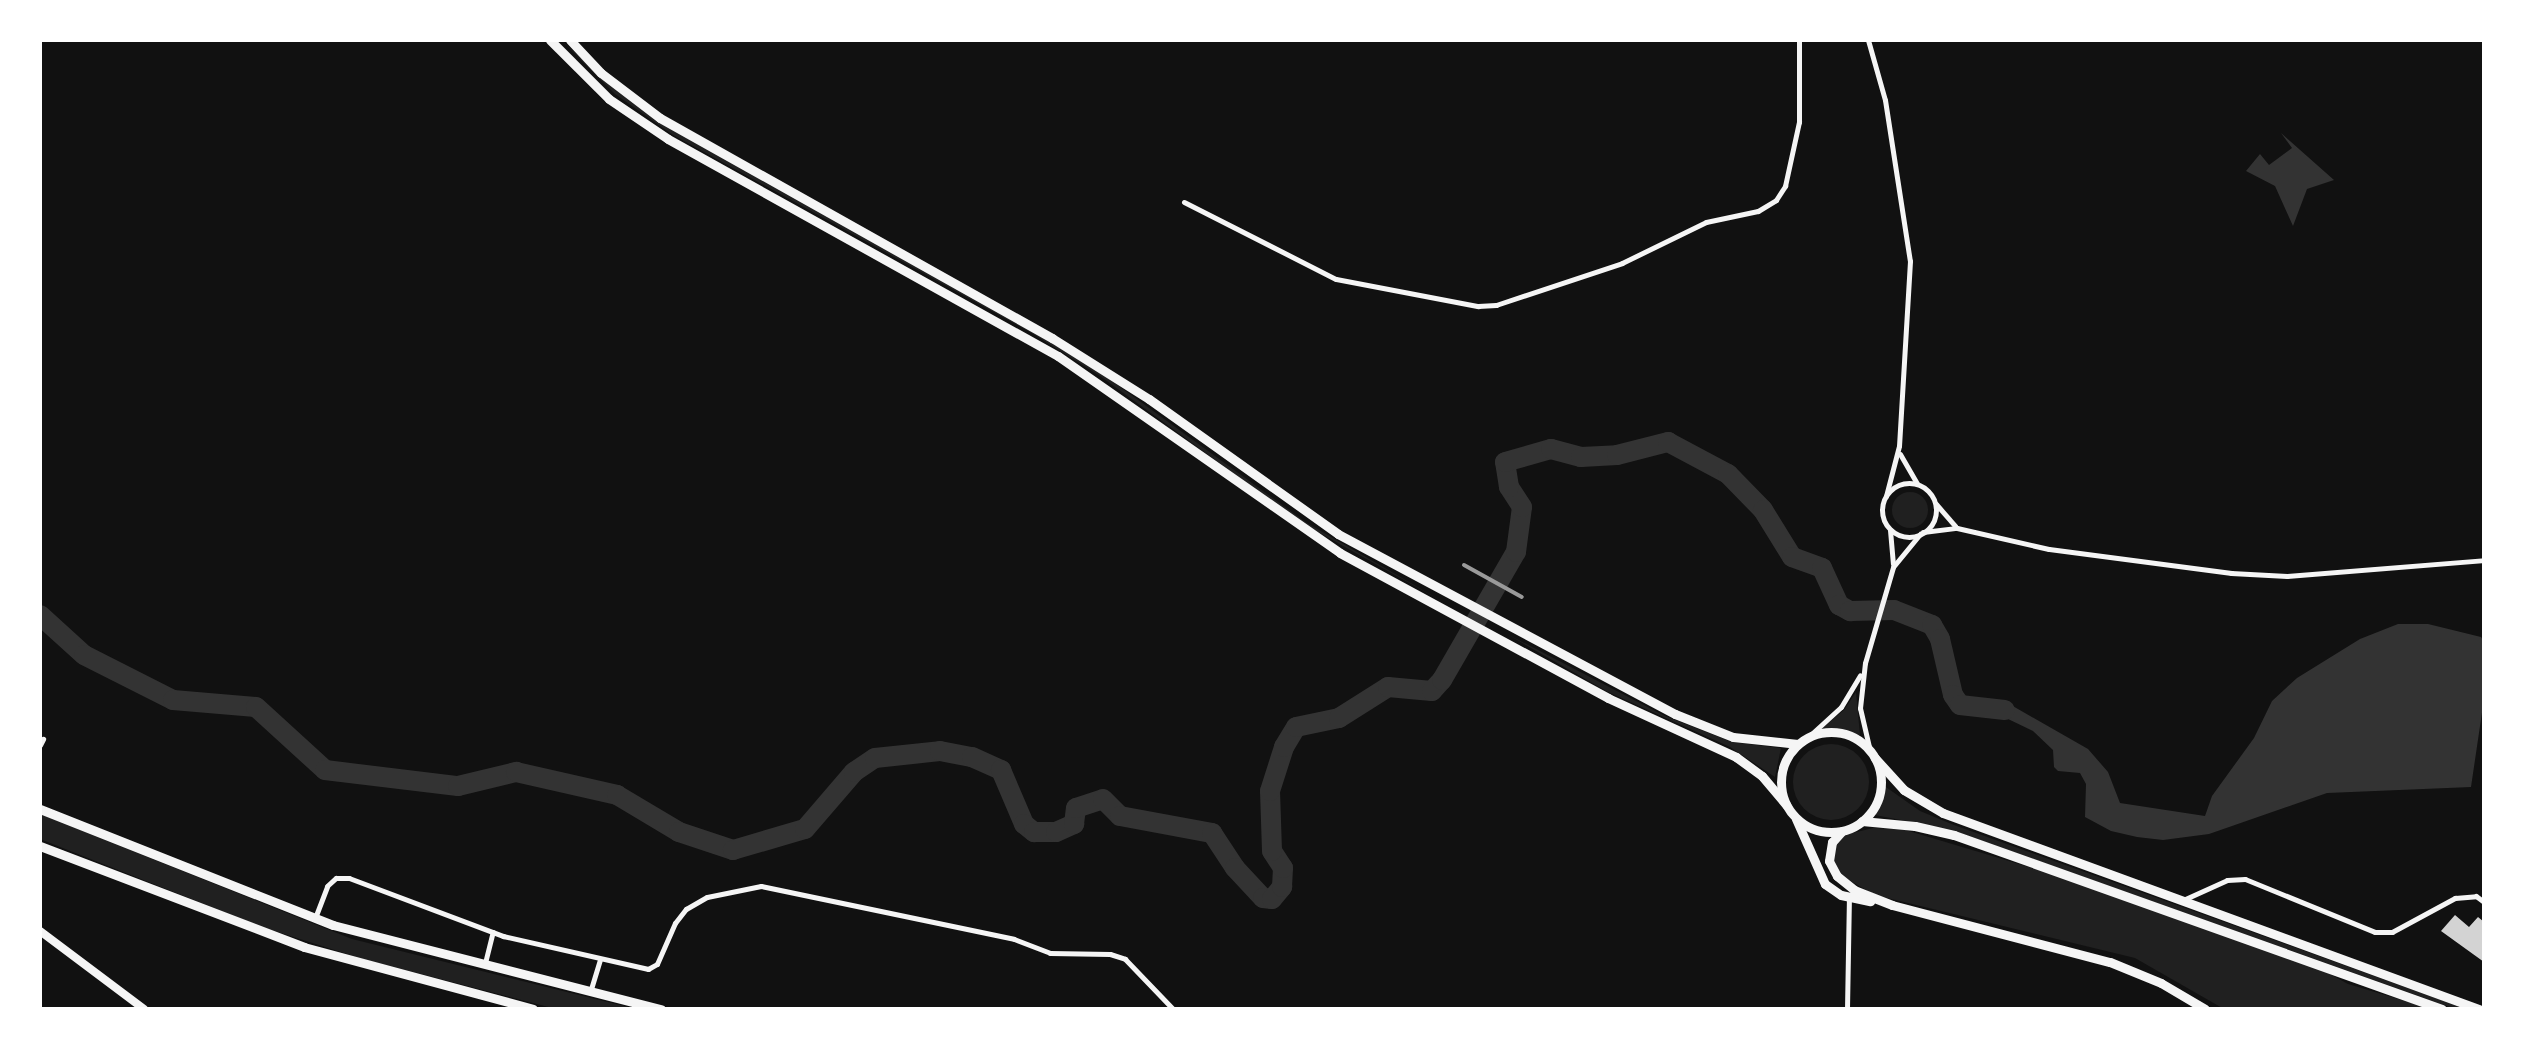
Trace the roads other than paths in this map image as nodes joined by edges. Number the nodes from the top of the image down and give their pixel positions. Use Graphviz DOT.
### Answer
graph roads {
  1 [pos="550,40"];
  2 [pos="570,40"];
  3 [pos="1799,40"];
  4 [pos="1868,40"];
  5 [pos="1184,202"];
  6 [pos="1898,446"];
  7 [pos="1918,484"];
  8 [pos="1886,496"];
  9 [pos="1936,504"];
  10 [pos="1889,526"];
  11 [pos="1957,528"];
  12 [pos="1922,533"];
  13 [pos="2484,560"];
  14 [pos="1893,567"];
  15 [pos="1866,664"];
  16 [pos="1802,741"];
  17 [pos="1872,755"];
  18 [pos="1786,805"];
  19 [pos="40,809"];
  20 [pos="1795,818"];
  21 [pos="1862,821"];
  22 [pos="1842,830"];
  23 [pos="40,846"];
  24 [pos="1849,898"];
  25 [pos="2181,902"];
  26 [pos="2484,902"];
  27 [pos="1892,905"];
  28 [pos="314,919"];
  29 [pos="40,931"];
  30 [pos="493,932"];
  31 [pos="600,959"];
  32 [pos="484,966"];
  33 [pos="590,992"];
  34 [pos="144,1009"];
  35 [pos="533,1009"];
  36 [pos="662,1009"];
  37 [pos="1173,1009"];
  38 [pos="1847,1009"];
  39 [pos="2205,1009"];
  40 [pos="2442,1009"];
  41 [pos="2479,1009"];
  1 -- 18 [label="main road"];
  2 -- 16 [label="main road"];
  3 -- 5 [label="street"];
  4 -- 6 [label="street"];
  6 -- 7 [label="street"];
  6 -- 8 [label="street"];
  7 -- 8 [label="street"];
  7 -- 9 [label="street"];
  8 -- 10 [label="street"];
  9 -- 11 [label="street"];
  9 -- 12 [label="street"];
  10 -- 12 [label="street"];
  10 -- 14 [label="street"];
  11 -- 12 [label="street"];
  11 -- 13 [label="street"];
  12 -- 14 [label="street"];
  14 -- 15 [label="street"];
  15 -- 16 [label="street"];
  15 -- 17 [label="street"];
  16 -- 17 [label="main road"];
  16 -- 18 [label="main road"];
  17 -- 21 [label="main road"];
  17 -- 25 [label="main road"];
  18 -- 20 [label="main road"];
  19 -- 28 [label="main road"];
  20 -- 22 [label="main road"];
  20 -- 24 [label="main road"];
  21 -- 22 [label="main road"];
  21 -- 40 [label="main road"];
  22 -- 27 [label="main road"];
  23 -- 35 [label="main road"];
  24 -- 27 [label="main road"];
  24 -- 38 [label="street"];
  25 -- 26 [label="street"];
  25 -- 41 [label="main road"];
  27 -- 39 [label="main road"];
  28 -- 30 [label="street"];
  28 -- 32 [label="main road"];
  29 -- 34 [label="main road"];
  30 -- 31 [label="street"];
  30 -- 32 [label="street"];
  31 -- 33 [label="street"];
  31 -- 37 [label="street"];
  32 -- 33 [label="main road"];
  33 -- 36 [label="main road"];
}
